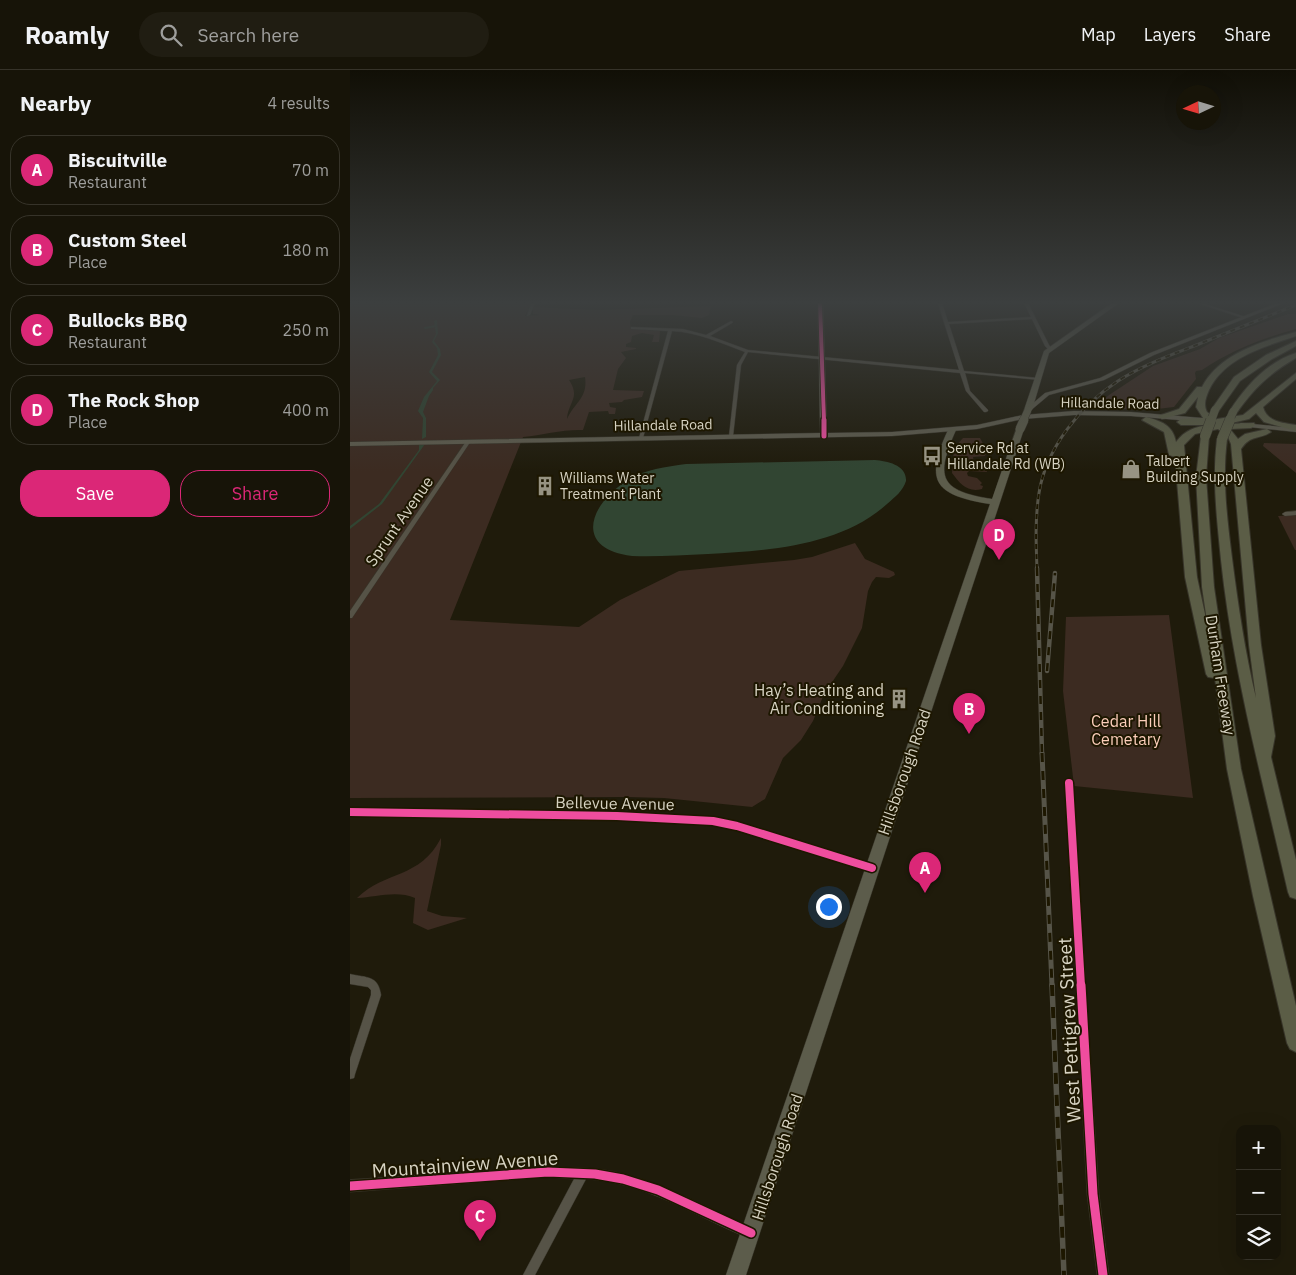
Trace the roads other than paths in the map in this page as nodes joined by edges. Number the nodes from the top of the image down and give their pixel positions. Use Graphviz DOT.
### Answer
graph roads {
  1 [pos="662,359"];
  2 [pos="742,359"];
  3 [pos="822,359"];
  4 [pos="835,359"];
  5 [pos="958,359"];
  6 [pos="1043,359"];
  7 [pos="1142,359"];
  8 [pos="1235,359"];
  9 [pos="1266,359"];
  10 [pos="1289,359"];
  11 [pos="962,371"];
  12 [pos="1296,375"];
  13 [pos="1038,379"];
  14 [pos="1208,382"];
  15 [pos="1079,386"];
  16 [pos="1035,390"];
  17 [pos="1258,408"];
  18 [pos="1028,410"];
  19 [pos="986,411"];
  20 [pos="1162,416"];
  21 [pos="1146,420"];
  22 [pos="1180,422"];
  23 [pos="1219,424"];
  24 [pos="1247,425"];
  25 [pos="977,427"];
  26 [pos="1296,429"];
  27 [pos="952,430"];
  28 [pos="1267,432"];
  29 [pos="1296,434"];
  30 [pos="731,436"];
  31 [pos="824,436"];
  32 [pos="641,438"];
  33 [pos="469,441"];
  34 [pos="350,444"];
  35 [pos="1237,448"];
  36 [pos="1180,469"];
  37 [pos="994,502"];
  38 [pos="1296,513"];
  39 [pos="1285,514"];
  40 [pos="350,616"];
  41 [pos="1265,763"];
  42 [pos="1234,769"];
  43 [pos="1069,783"];
  44 [pos="350,812"];
  45 [pos="872,868"];
  46 [pos="1296,892"];
  47 [pos="350,979"];
  48 [pos="1296,1043"];
  49 [pos="350,1074"];
  50 [pos="583,1172"];
  51 [pos="350,1186"];
  52 [pos="751,1233"];
  53 [pos="529,1275"];
  54 [pos="736,1275"];
  55 [pos="1103,1275"];
  1 -- 32 [label="street"];
  2 -- 30 [label="street"];
  3 -- 31 [label="main road"];
  4 -- 11 [label="street"];
  5 -- 11 [label="street"];
  6 -- 13 [label="main road, Hillsborough Road"];
  7 -- 15 [label="main road"];
  8 -- 14 [label="highway"];
  9 -- 42 [label="highway, Durham Freeway, bridge"];
  10 -- 41 [label="highway, Durham Freeway, bridge"];
  11 -- 13 [label="street"];
  11 -- 19 [label="street"];
  12 -- 17 [label="highway"];
  13 -- 16 [label="main road, Hillsborough Road"];
  14 -- 20 [label="highway"];
  14 -- 23 [label="highway"];
  15 -- 16 [label="main road"];
  15 -- 18 [label="main road"];
  16 -- 18 [label="main road, Hillsborough Road"];
  17 -- 23 [label="highway"];
  17 -- 26 [label="highway"];
  18 -- 37 [label="main road, Hillsborough Road, bridge"];
  20 -- 23 [label="main road, Hillandale Road"];
  20 -- 25 [label="main road, Hillandale Road"];
  21 -- 22 [label="main road, Hillandale Road"];
  21 -- 25 [label="main road, Hillandale Road"];
  21 -- 36 [label="highway"];
  22 -- 23 [label="highway"];
  23 -- 24 [label="highway"];
  23 -- 28 [label="main road, Hillandale Road"];
  23 -- 35 [label="highway"];
  23 -- 36 [label="highway"];
  24 -- 26 [label="main road"];
  25 -- 27 [label="main road, Hillandale Road"];
  27 -- 31 [label="main road, Hillandale Road"];
  27 -- 37 [label="main road"];
  28 -- 29 [label="main road, Hillandale Road"];
  28 -- 35 [label="highway"];
  30 -- 31 [label="main road, Hillandale Road"];
  30 -- 32 [label="main road, Hillandale Road"];
  32 -- 33 [label="main road, Hillandale Road"];
  33 -- 34 [label="main road, Hillandale Road"];
  33 -- 40 [label="street, Sprunt Avenue"];
  35 -- 41 [label="highway"];
  36 -- 42 [label="highway"];
  37 -- 45 [label="main road, Hillsborough Road"];
  38 -- 39 [label="street"];
  41 -- 46 [label="highway, Durham Freeway"];
  42 -- 48 [label="highway, Durham Freeway"];
  43 -- 55 [label="street, West Pettigrew Street"];
  44 -- 45 [label="street, Bellevue Avenue"];
  45 -- 52 [label="main road, Hillsborough Road"];
  47 -- 49 [label="street"];
  50 -- 51 [label="street, Mountainview Avenue"];
  50 -- 52 [label="street, Mountainview Avenue"];
  50 -- 53 [label="street"];
  52 -- 54 [label="main road, Hillsborough Road"];
}
